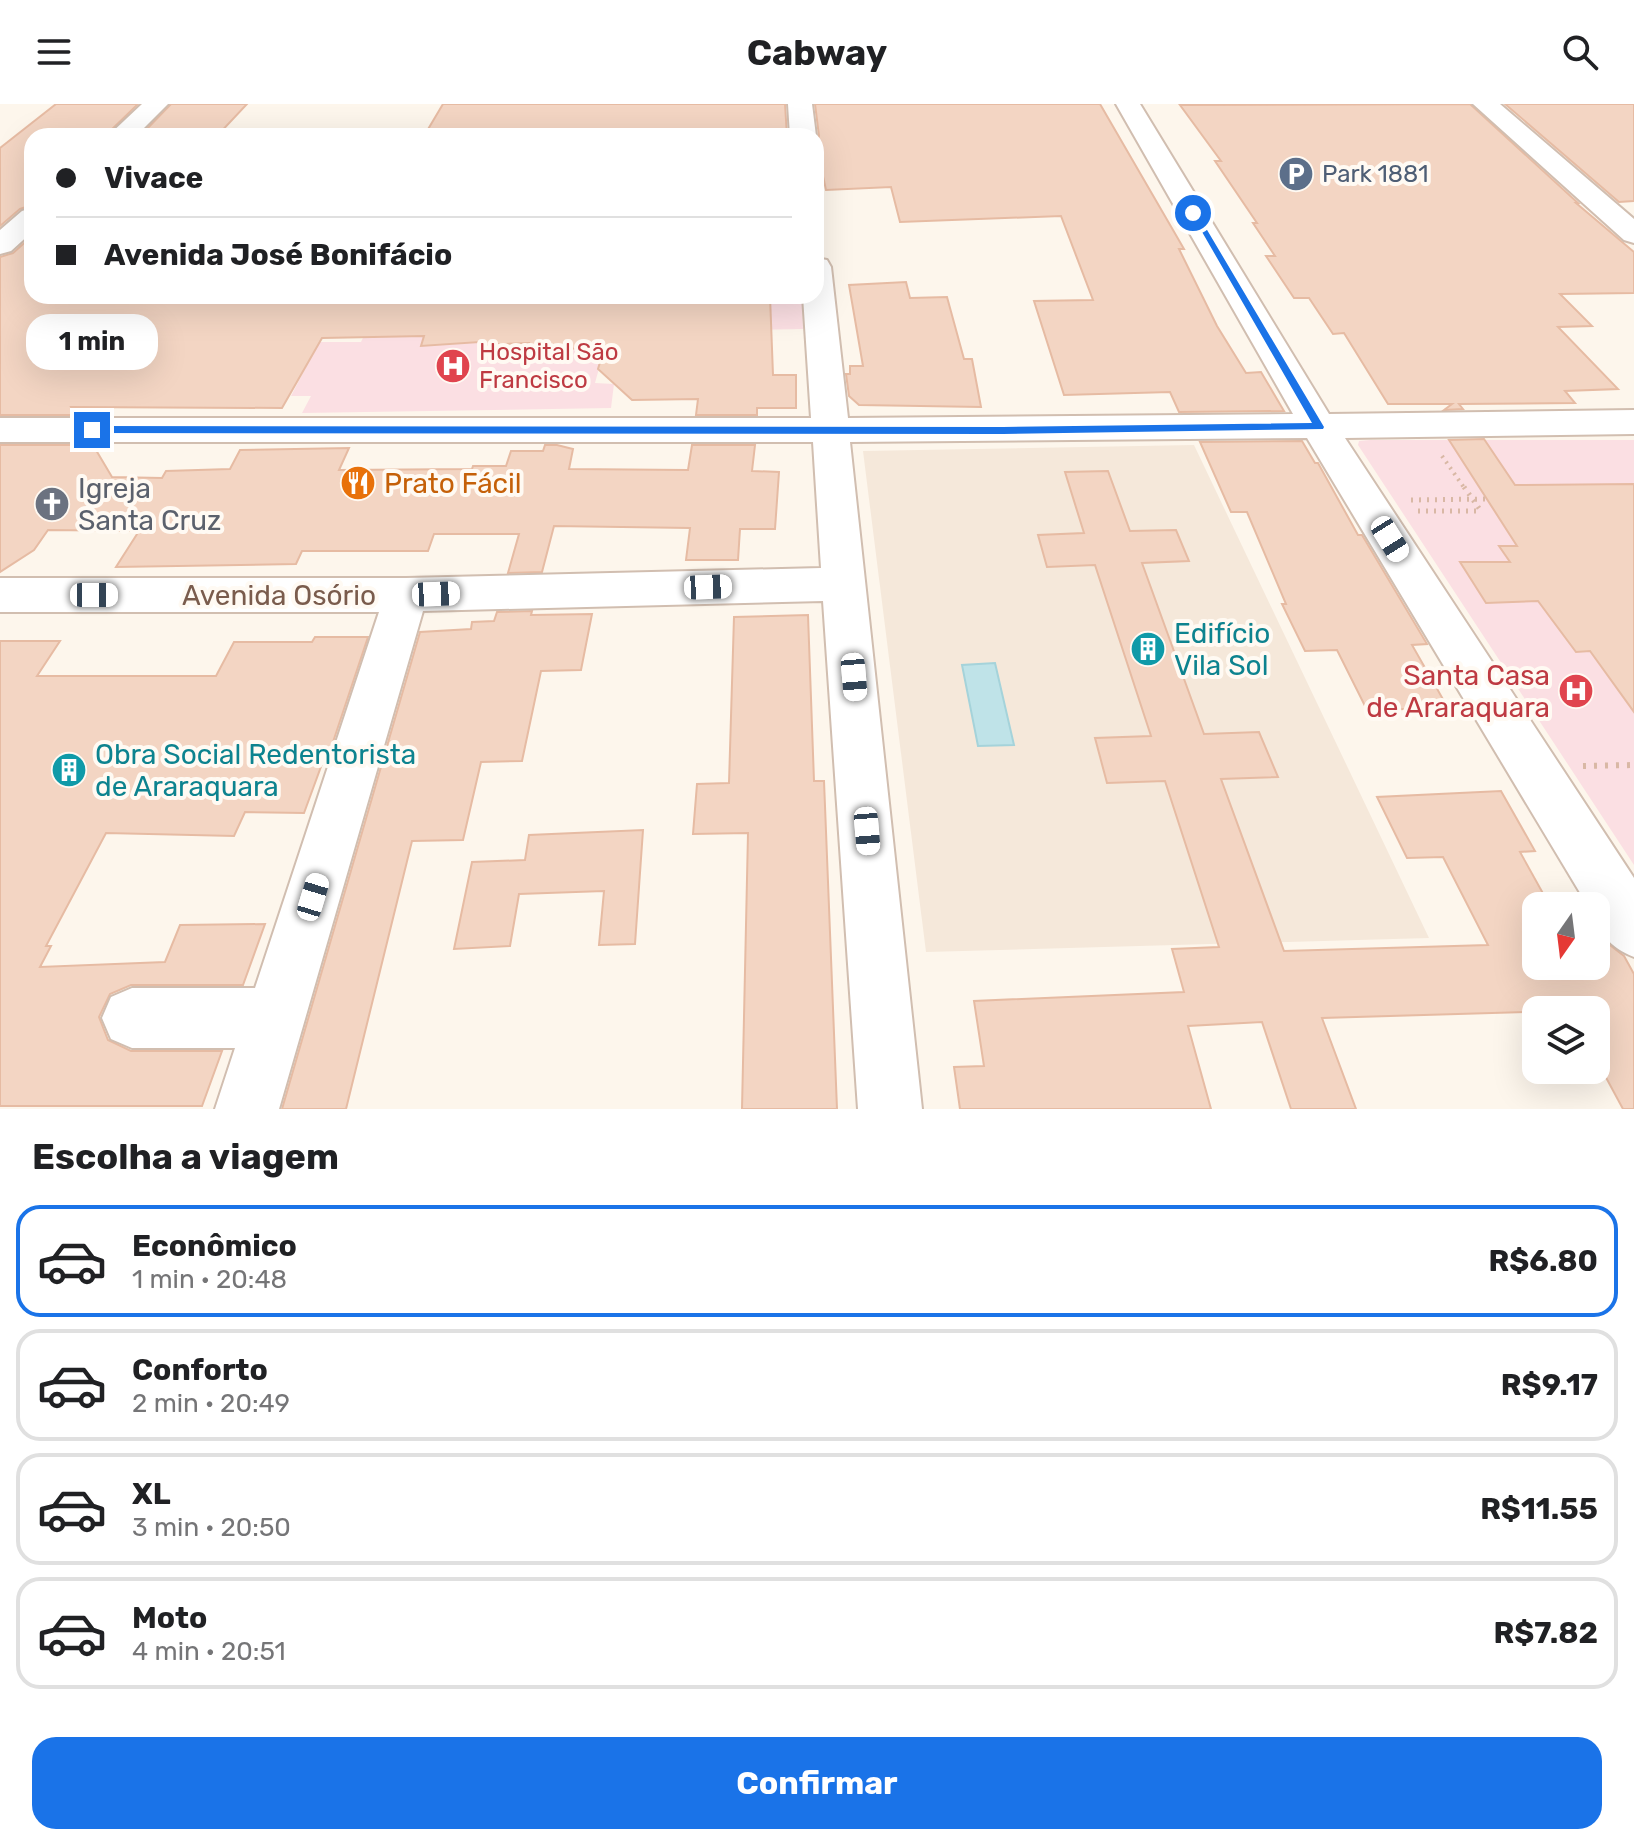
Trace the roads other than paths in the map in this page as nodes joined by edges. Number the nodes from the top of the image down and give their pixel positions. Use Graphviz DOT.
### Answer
graph roads {
  1 [pos="156,104"];
  2 [pos="800,104"];
  3 [pos="1128,104"];
  4 [pos="1485,104"];
  5 [pos="130,128"];
  6 [pos="802,128"];
  7 [pos="24,224"];
  8 [pos="1634,234"];
  9 [pos="0,245"];
  10 [pos="820,304"];
  11 [pos="1634,422"];
  12 [pos="1319,427"];
  13 [pos="0,430"];
  14 [pos="832,430"];
  15 [pos="846,584"];
  16 [pos="0,595"];
  17 [pos="406,595"];
  18 [pos="1634,929"];
  19 [pos="132,1018"];
  20 [pos="276,1018"];
  21 [pos="247,1109"];
  22 [pos="890,1109"];
  1 -- 5 [label="street"];
  2 -- 6 [label="street"];
  3 -- 12 [label="street"];
  4 -- 8 [label="street"];
  7 -- 9 [label="street"];
  10 -- 14 [label="street"];
  11 -- 12 [label="street"];
  12 -- 14 [label="street"];
  12 -- 18 [label="street"];
  13 -- 14 [label="street"];
  14 -- 15 [label="street"];
  15 -- 17 [label="street, Avenida Osório"];
  15 -- 22 [label="street"];
  16 -- 17 [label="street, Avenida Osório"];
  17 -- 20 [label="street"];
  19 -- 20 [label="street"];
  20 -- 21 [label="street"];
}
